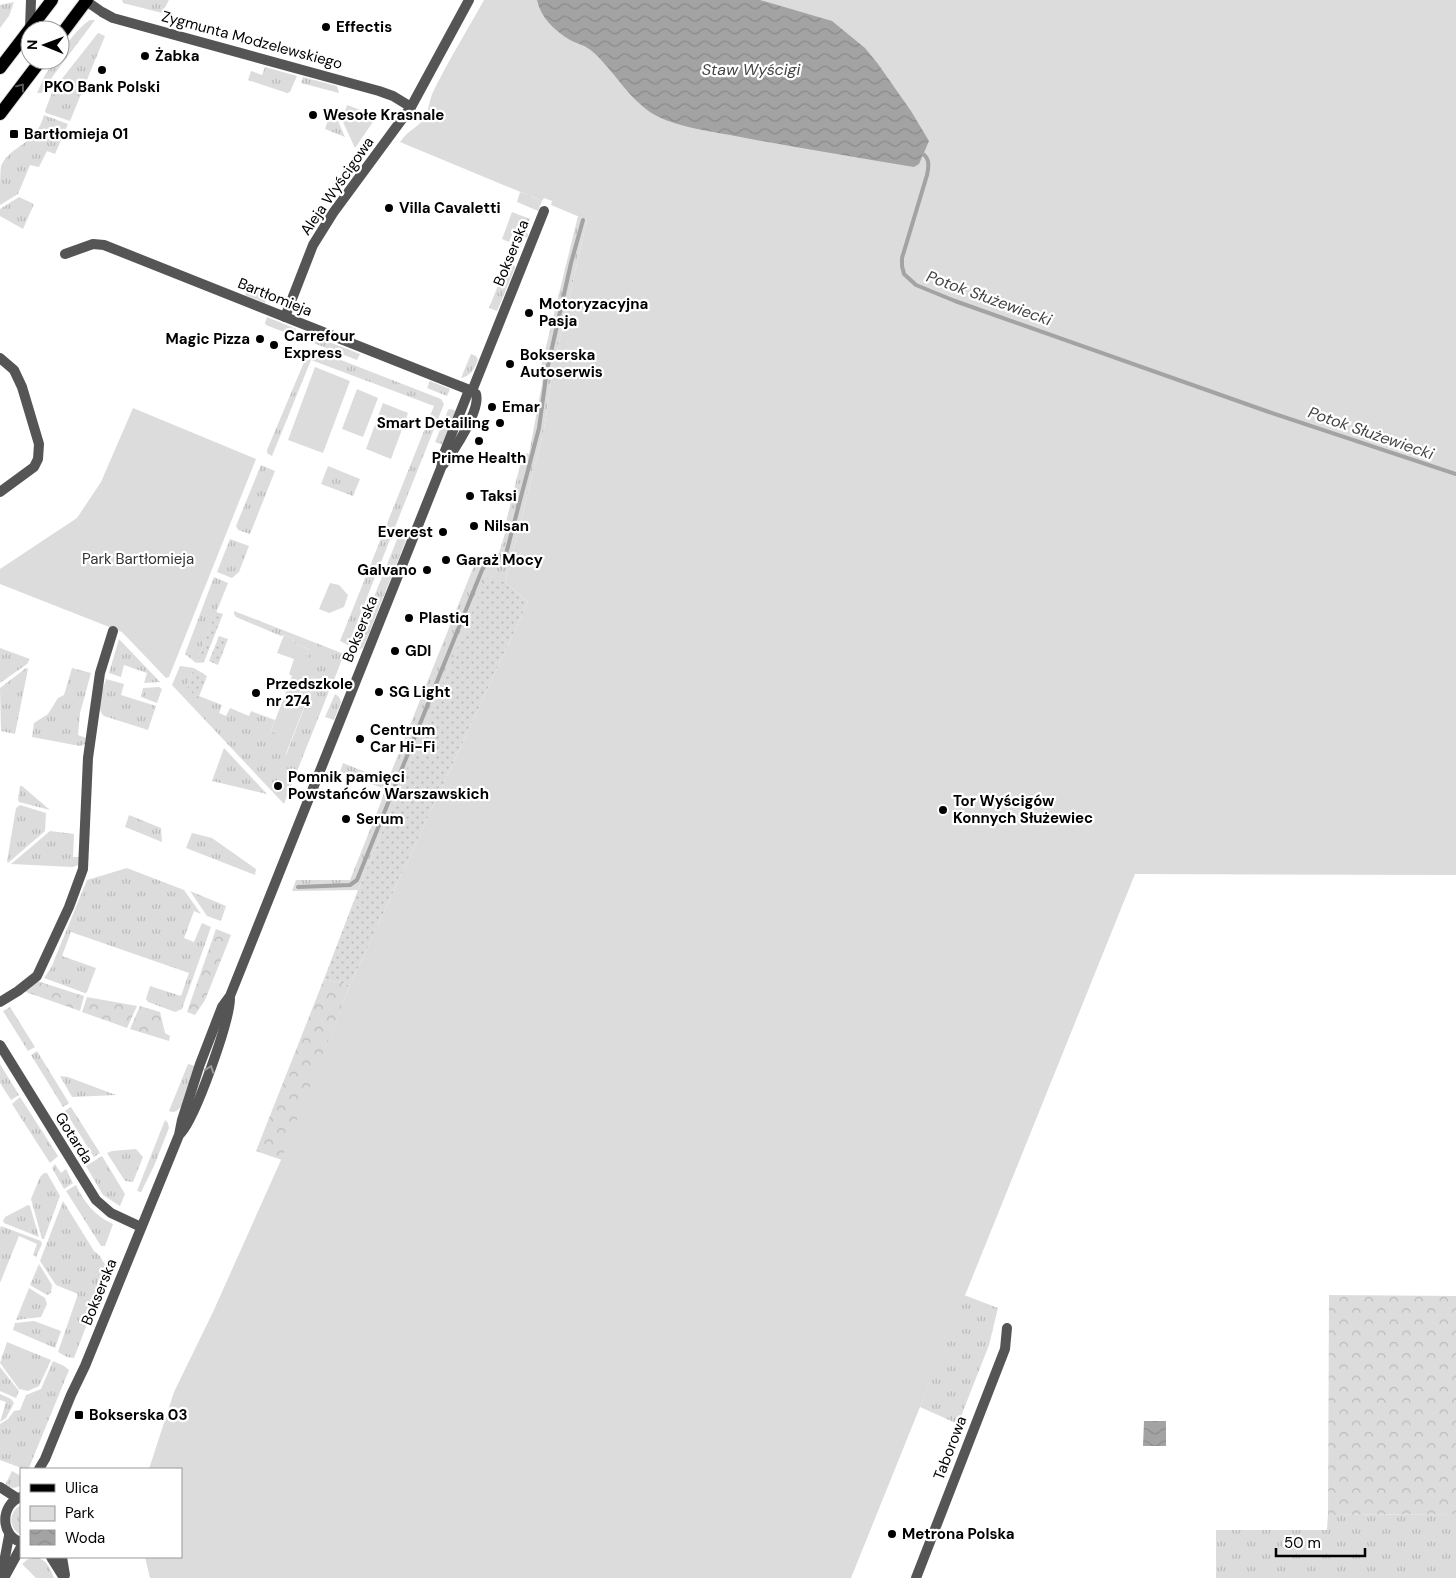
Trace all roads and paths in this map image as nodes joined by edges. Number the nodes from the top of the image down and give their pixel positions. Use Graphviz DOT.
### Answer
graph roads {
  1 [pos="31,0"];
  2 [pos="52,0"];
  3 [pos="469,0"];
  4 [pos="87,1"];
  5 [pos="30,20"];
  6 [pos="36,20"];
  7 [pos="70,23"];
  8 [pos="20,41"];
  9 [pos="0,68"];
  10 [pos="33,70"];
  11 [pos="411,107"];
  12 [pos="0,114"];
  13 [pos="544,211"];
  14 [pos="65,254"];
  15 [pos="285,317"];
  16 [pos="0,358"];
  17 [pos="471,391"];
  18 [pos="0,492"];
  19 [pos="113,631"];
  20 [pos="0,1002"];
  21 [pos="0,1045"];
  22 [pos="141,1227"];
  23 [pos="1007,1328"];
  24 [pos="45,1464"];
  25 [pos="0,1488"];
  26 [pos="19,1497"];
  27 [pos="3,1506"];
  28 [pos="9,1536"];
  29 [pos="20,1542"];
  30 [pos="20,1549"];
  31 [pos="52,1558"];
  32 [pos="62,1558"];
  33 [pos="2,1578"];
  34 [pos="64,1578"];
  35 [pos="916,1578"];
  1 -- 5 [label="street"];
  2 -- 6 [label="main road"];
  3 -- 11 [label="street, Aleja Wyścigowa"];
  4 -- 7 [label="main road"];
  4 -- 11 [label="street, Zygmunta Modzelewskiego"];
  8 -- 9 [label="main road"];
  12 -- 10 [label="main road, one-way"];
  11 -- 15 [label="street, Aleja Wyścigowa"];
  13 -- 17 [label="street, Bokserska"];
  14 -- 15 [label="street, Bartłomieja"];
  15 -- 17 [label="street, Bartłomieja"];
  16 -- 18 [label="street"];
  17 -- 22 [label="street, Bokserska"];
  19 -- 20 [label="street"];
  21 -- 22 [label="street, Gotarda"];
  22 -- 24 [label="street, Bokserska"];
  23 -- 35 [label="street, Taborowa"];
  25 -- 26 [label="street"];
  26 -- 27 [label="street"];
  27 -- 28 [label="street"];
  28 -- 29 [label="street"];
  28 -- 33 [label="street"];
  30 -- 33 [label="street"];
  31 -- 34 [label="street"];
  32 -- 34 [label="street"];
}
